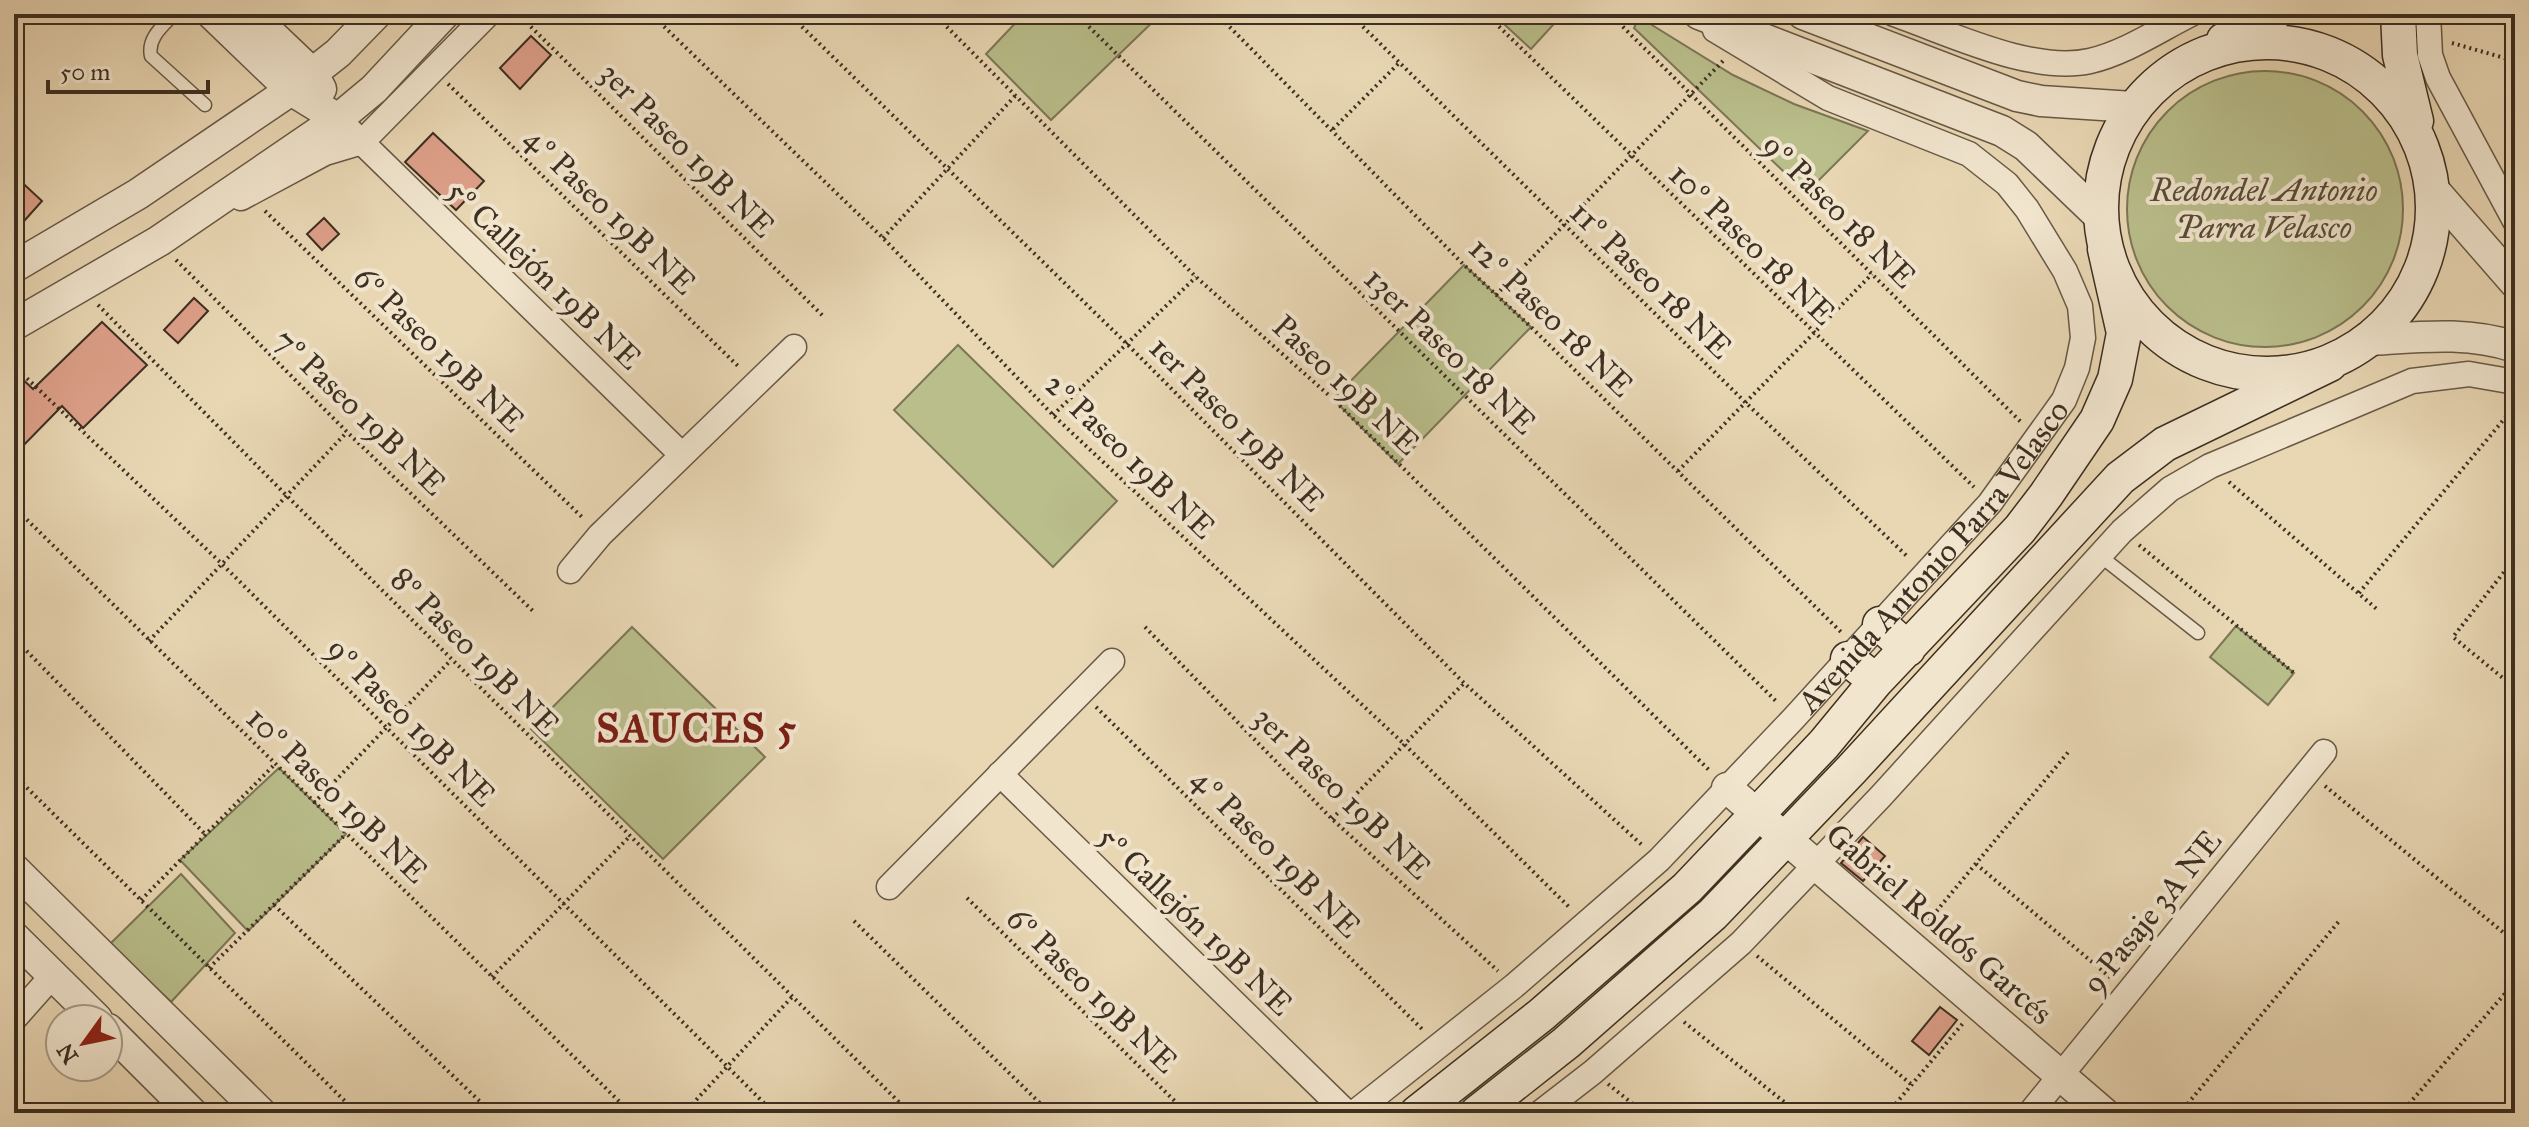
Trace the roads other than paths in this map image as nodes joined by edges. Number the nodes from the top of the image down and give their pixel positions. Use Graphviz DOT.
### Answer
graph roads {
  1 [pos="174,14"];
  2 [pos="212,14"];
  3 [pos="250,14"];
  4 [pos="376,14"];
  5 [pos="444,14"];
  6 [pos="488,14"];
  7 [pos="1689,14"];
  8 [pos="1699,14"];
  9 [pos="1803,14"];
  10 [pos="1894,14"];
  11 [pos="2191,14"];
  12 [pos="2274,14"];
  13 [pos="2398,14"];
  14 [pos="2428,25"];
  15 [pos="2192,57"];
  16 [pos="302,82"];
  17 [pos="205,105"];
  18 [pos="2133,107"];
  19 [pos="338,119"];
  20 [pos="362,142"];
  21 [pos="2425,152"];
  22 [pos="2434,190"];
  23 [pos="193,217"];
  24 [pos="2515,221"];
  25 [pos="2104,234"];
  26 [pos="14,267"];
  27 [pos="2515,283"];
  28 [pos="14,325"];
  29 [pos="2371,340"];
  30 [pos="794,347"];
  31 [pos="2515,347"];
  32 [pos="2330,364"];
  33 [pos="2515,382"];
  34 [pos="681,454"];
  35 [pos="2099,555"];
  36 [pos="570,571"];
  37 [pos="2198,633"];
  38 [pos="1862,644"];
  39 [pos="1908,649"];
  40 [pos="1112,661"];
  41 [pos="1876,681"];
  42 [pos="2324,752"];
  43 [pos="1000,774"];
  44 [pos="1727,788"];
  45 [pos="1757,815"];
  46 [pos="1785,839"];
  47 [pos="1815,865"];
  48 [pos="14,869"];
  49 [pos="889,887"];
  50 [pos="14,937"];
  51 [pos="53,975"];
  52 [pos="81,1003"];
  53 [pos="14,1019"];
  54 [pos="124,1045"];
  55 [pos="2060,1076"];
  56 [pos="192,1113"];
  57 [pos="261,1113"];
  58 [pos="1347,1113"];
  59 [pos="1354,1113"];
  60 [pos="1417,1113"];
  61 [pos="1477,1113"];
  62 [pos="1540,1113"];
  63 [pos="2030,1113"];
  64 [pos="2104,1113"];
  1 -- 17 [label="lane"];
  2 -- 16 [label="street"];
  3 -- 16 [label="street"];
  4 -- 16 [label="street"];
  5 -- 19 [label="street"];
  6 -- 20 [label="street"];
  7 -- 38 [label="street, Avenida Antonio Parra Velasco"];
  8 -- 25 [label="street"];
  9 -- 18 [label="street"];
  10 -- 11 [label="street"];
  12 -- 15 [label="main road"];
  13 -- 21 [label="main road"];
  14 -- 24 [label="street"];
  15 -- 18 [label="main road"];
  15 -- 21 [label="main road"];
  16 -- 19 [label="street"];
  16 -- 26 [label="street"];
  18 -- 25 [label="main road"];
  19 -- 20 [label="street, 5º Callejón 19B NE"];
  19 -- 23 [label="street"];
  20 -- 23 [label="street"];
  20 -- 34 [label="street, 5º Callejón 19B NE"];
  21 -- 22 [label="main road"];
  22 -- 27 [label="street"];
  22 -- 29 [label="main road"];
  23 -- 28 [label="street"];
  25 -- 32 [label="main road"];
  25 -- 39 [label="main road, Avenida Antonio Parra Velasco"];
  29 -- 31 [label="street"];
  29 -- 32 [label="main road"];
  30 -- 34 [label="street"];
  32 -- 46 [label="main road"];
  33 -- 35 [label="street"];
  34 -- 36 [label="street"];
  35 -- 37 [label="lane"];
  35 -- 47 [label="street"];
  38 -- 39 [label="main road"];
  38 -- 41 [label="main road"];
  38 -- 44 [label="street, Avenida Antonio Parra Velasco"];
  39 -- 41 [label="main road, Avenida Antonio Parra Velasco"];
  40 -- 43 [label="street"];
  41 -- 45 [label="main road, Avenida Antonio Parra Velasco"];
  42 -- 55 [label="street, 9 Pasaje 3A NE"];
  43 -- 49 [label="street"];
  43 -- 58 [label="street, 5º Callejón 19B NE"];
  44 -- 45 [label="street, Gabriel Roldós Garcés"];
  44 -- 59 [label="street, Avenida Antonio Parra Velasco"];
  45 -- 46 [label="street, Gabriel Roldós Garcés"];
  45 -- 60 [label="main road, Avenida Antonio Parra Velasco"];
  46 -- 47 [label="street, Gabriel Roldós Garcés"];
  46 -- 61 [label="main road"];
  47 -- 55 [label="street, Gabriel Roldós Garcés"];
  47 -- 62 [label="street"];
  48 -- 57 [label="street"];
  50 -- 51 [label="street"];
  51 -- 52 [label="street"];
  51 -- 53 [label="street"];
  54 -- 56 [label="street"];
  55 -- 63 [label="street, 9 Pasaje 3A NE"];
  55 -- 64 [label="street, Gabriel Roldós Garcés"];
}
